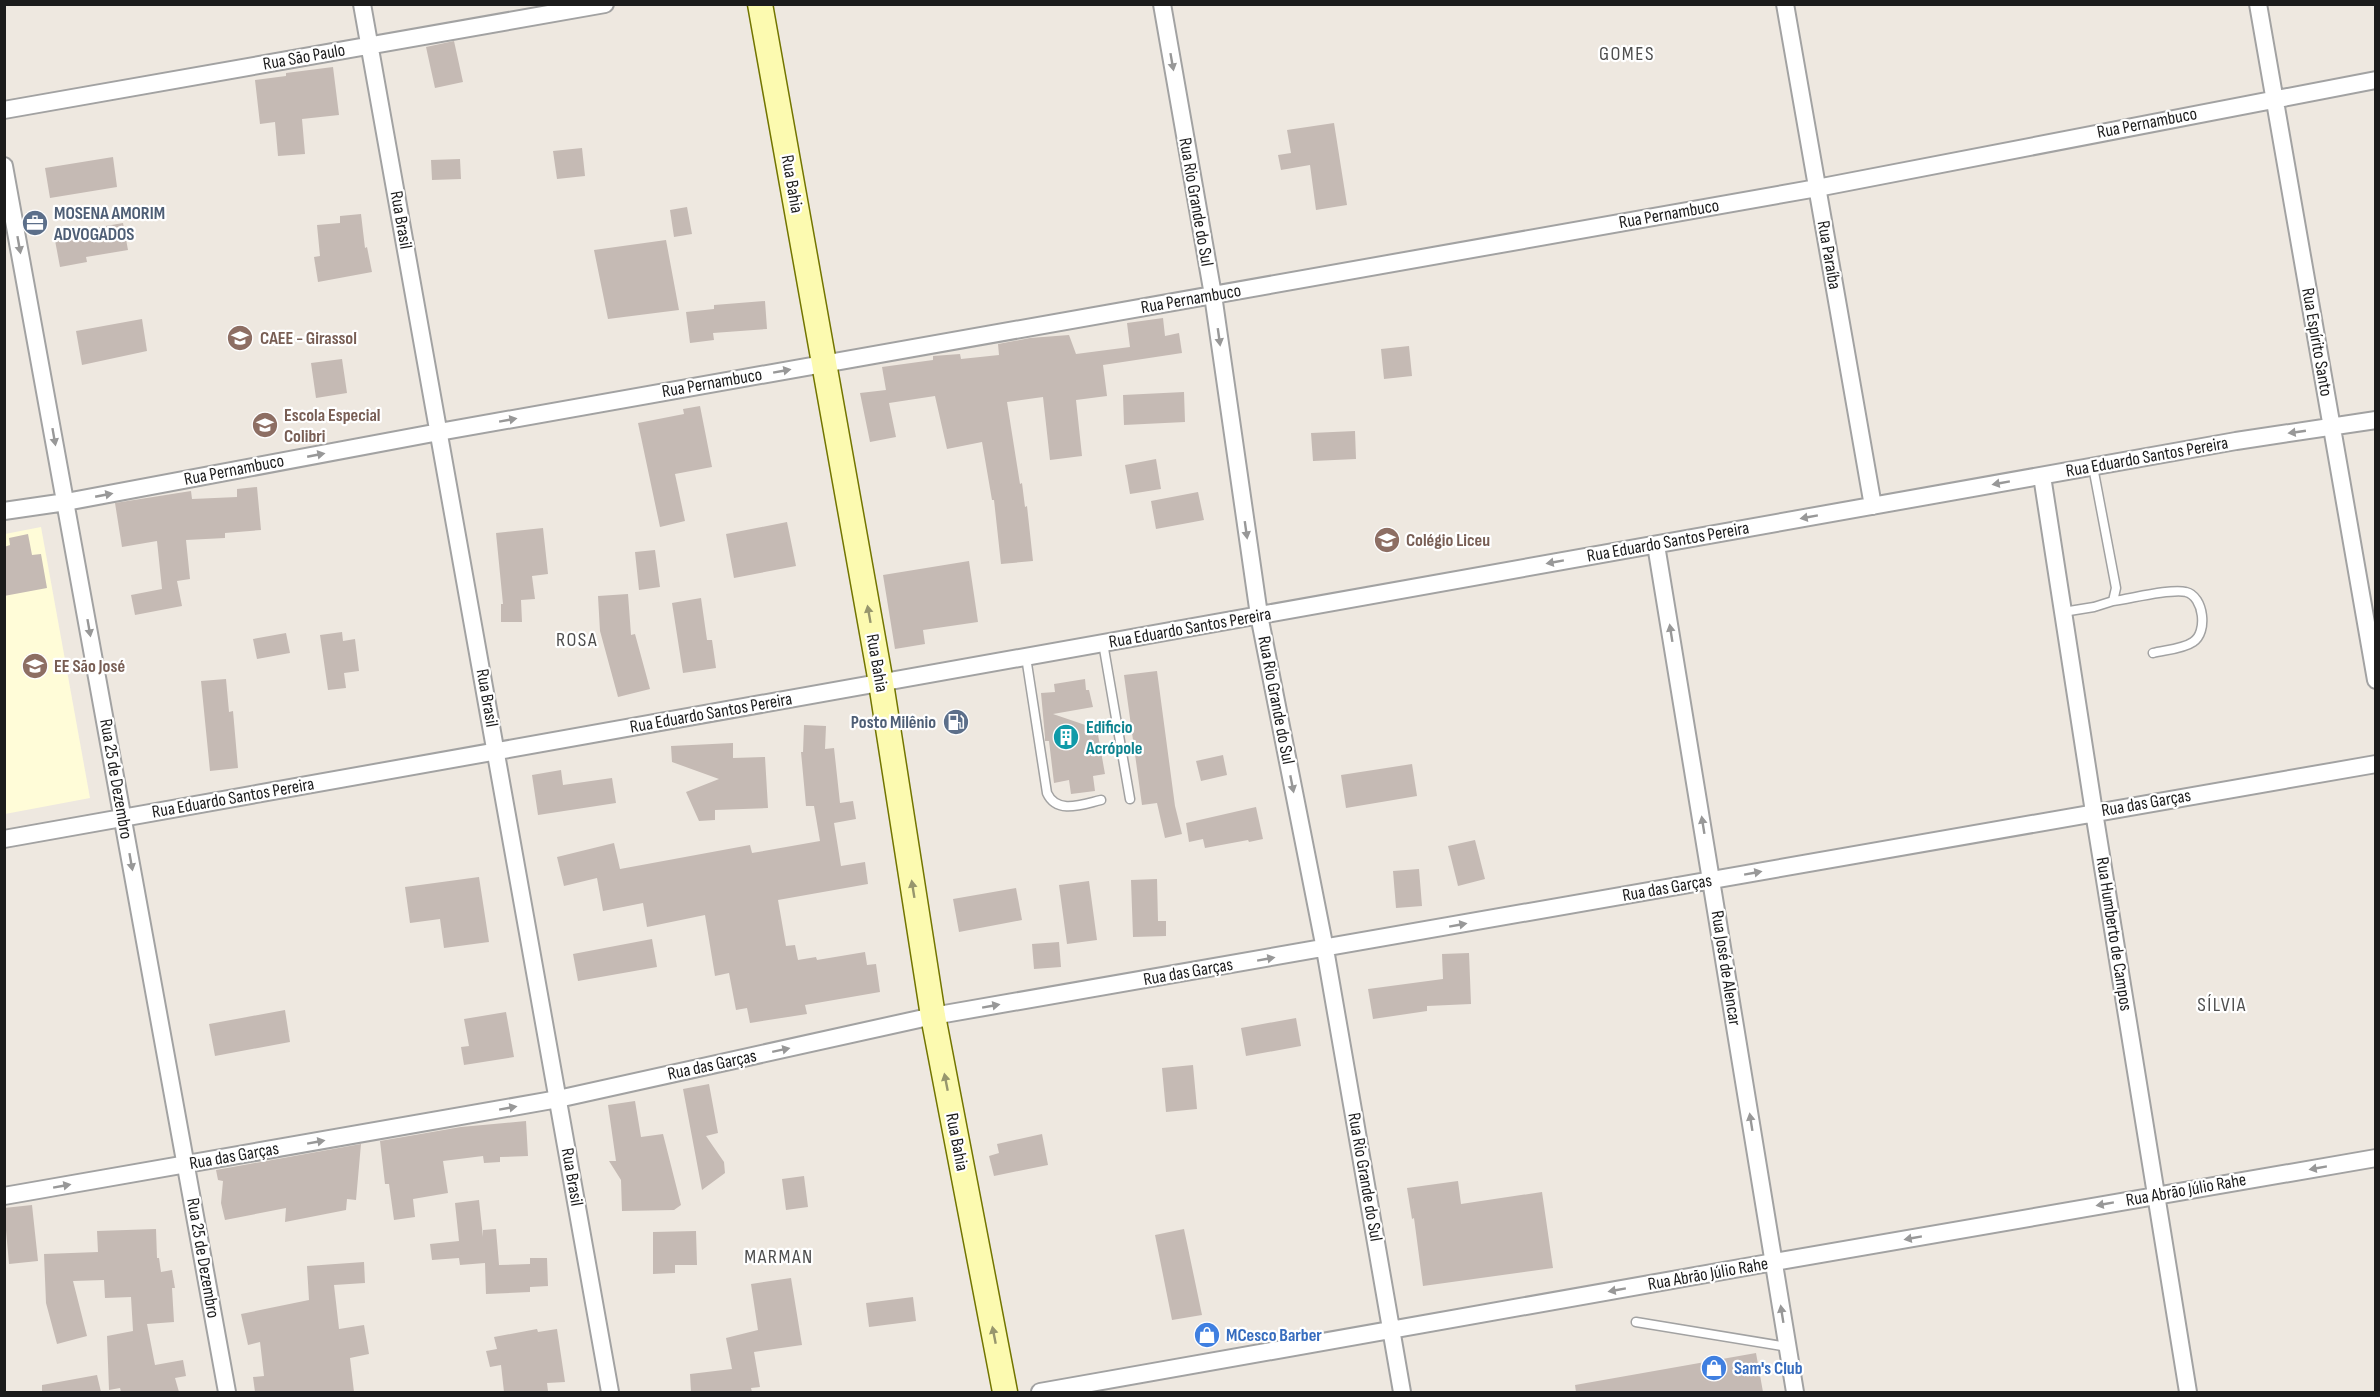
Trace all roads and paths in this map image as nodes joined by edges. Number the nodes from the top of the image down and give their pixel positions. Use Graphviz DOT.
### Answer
graph roads {
  1 [pos="363,4"];
  2 [pos="604,4"];
  3 [pos="760,4"];
  4 [pos="1162,4"];
  5 [pos="1785,4"];
  6 [pos="2258,4"];
  7 [pos="370,46"];
  8 [pos="2376,80"];
  9 [pos="2274,98"];
  10 [pos="4,110"];
  11 [pos="4,166"];
  12 [pos="1817,188"];
  13 [pos="1213,295"];
  14 [pos="824,364"];
  15 [pos="2376,420"];
  16 [pos="2332,427"];
  17 [pos="439,432"];
  18 [pos="2093,467"];
  19 [pos="2042,476"];
  20 [pos="66,502"];
  21 [pos="1873,506"];
  22 [pos="4,512"];
  23 [pos="1656,544"];
  24 [pos="2113,601"];
  25 [pos="2063,612"];
  26 [pos="1259,615"];
  27 [pos="1103,643"];
  28 [pos="2153,653"];
  29 [pos="1026,657"];
  30 [pos="2376,680"];
  31 [pos="881,683"];
  32 [pos="496,751"];
  33 [pos="2376,765"];
  34 [pos="1130,799"];
  35 [pos="1101,801"];
  36 [pos="2094,812"];
  37 [pos="123,818"];
  38 [pos="4,839"];
  39 [pos="1712,880"];
  40 [pos="1325,949"];
  41 [pos="933,1016"];
  42 [pos="558,1099"];
  43 [pos="2376,1158"];
  44 [pos="186,1164"];
  45 [pos="4,1196"];
  46 [pos="2156,1196"];
  47 [pos="1774,1262"];
  48 [pos="1636,1322"];
  49 [pos="1392,1331"];
  50 [pos="1788,1347"];
  51 [pos="227,1392"];
  52 [pos="610,1392"];
  53 [pos="1005,1392"];
  54 [pos="1040,1392"];
  55 [pos="1402,1392"];
  56 [pos="1795,1392"];
  57 [pos="2188,1392"];
  1 -- 7 [label="street, Rua Brasil"];
  2 -- 7 [label="street, Rua São Paulo"];
  3 -- 14 [label="main road, Rua Bahia"];
  4 -- 13 [label="street, Rua Rio Grande do Sul, one-way"];
  5 -- 12 [label="street, Rua Paraíba"];
  6 -- 9 [label="street, Rua Espírito Santo"];
  7 -- 10 [label="street, Rua São Paulo"];
  7 -- 17 [label="street, Rua Brasil"];
  8 -- 9 [label="street, Rua Pernambuco"];
  9 -- 12 [label="street, Rua Pernambuco"];
  9 -- 16 [label="street, Rua Espírito Santo"];
  11 -- 20 [label="street, Rua 25 de Dezembro, one-way"];
  12 -- 13 [label="street, Rua Pernambuco"];
  12 -- 21 [label="street, Rua Paraíba"];
  13 -- 14 [label="street, Rua Pernambuco"];
  13 -- 26 [label="street, Rua Rio Grande do Sul, one-way"];
  17 -- 14 [label="street, Rua Pernambuco, one-way"];
  31 -- 14 [label="main road, Rua Bahia, one-way"];
  15 -- 16 [label="street, Rua Eduardo Santos Pereira"];
  16 -- 18 [label="street, Rua Eduardo Santos Pereira, one-way"];
  16 -- 30 [label="street, Rua Espírito Santo"];
  20 -- 17 [label="street, Rua Pernambuco, one-way"];
  17 -- 32 [label="street, Rua Brasil"];
  18 -- 19 [label="street, Rua Eduardo Santos Pereira"];
  18 -- 24 [label="lane"];
  19 -- 21 [label="street, Rua Eduardo Santos Pereira, one-way"];
  19 -- 25 [label="street, Rua Humberto de Campos"];
  20 -- 22 [label="street, Rua Pernambuco"];
  20 -- 37 [label="street, Rua 25 de Dezembro, one-way"];
  21 -- 23 [label="street, Rua Eduardo Santos Pereira, one-way"];
  23 -- 26 [label="street, Rua Eduardo Santos Pereira, one-way"];
  39 -- 23 [label="street, Rua José de Alencar, one-way"];
  24 -- 25 [label="lane"];
  24 -- 28 [label="lane"];
  25 -- 36 [label="street, Rua Humberto de Campos"];
  26 -- 27 [label="street, Rua Eduardo Santos Pereira"];
  26 -- 40 [label="street, Rua Rio Grande do Sul, one-way"];
  27 -- 29 [label="street, Rua Eduardo Santos Pereira"];
  27 -- 34 [label="lane"];
  29 -- 31 [label="street, Rua Eduardo Santos Pereira"];
  29 -- 35 [label="lane"];
  31 -- 32 [label="street, Rua Eduardo Santos Pereira"];
  41 -- 31 [label="main road, Rua Bahia, one-way"];
  32 -- 37 [label="street, Rua Eduardo Santos Pereira"];
  32 -- 42 [label="street, Rua Brasil"];
  33 -- 36 [label="street, Rua das Garças"];
  39 -- 36 [label="street, Rua das Garças, one-way"];
  36 -- 46 [label="street, Rua Humberto de Campos"];
  37 -- 38 [label="street, Rua Eduardo Santos Pereira"];
  37 -- 44 [label="street, Rua 25 de Dezembro, one-way"];
  40 -- 39 [label="street, Rua das Garças, one-way"];
  47 -- 39 [label="street, Rua José de Alencar, one-way"];
  41 -- 40 [label="street, Rua das Garças, one-way"];
  40 -- 49 [label="street, Rua Rio Grande do Sul"];
  42 -- 41 [label="street, Rua das Garças, one-way"];
  53 -- 41 [label="main road, Rua Bahia, one-way"];
  44 -- 42 [label="street, Rua das Garças, one-way"];
  42 -- 52 [label="street, Rua Brasil"];
  43 -- 46 [label="street, Rua Abrão Júlio Rahe, one-way"];
  45 -- 44 [label="street, Rua das Garças, one-way"];
  44 -- 51 [label="street, Rua 25 de Dezembro"];
  46 -- 47 [label="street, Rua Abrão Júlio Rahe, one-way"];
  46 -- 57 [label="street, Rua Humberto de Campos"];
  47 -- 49 [label="street, Rua Abrão Júlio Rahe, one-way"];
  50 -- 47 [label="street, Rua José de Alencar, one-way"];
  48 -- 50 [label="lane"];
  49 -- 54 [label="street, Rua Abrão Júlio Rahe"];
  49 -- 55 [label="street, Rua Rio Grande do Sul"];
  50 -- 56 [label="street, Rua José de Alencar"];
}
